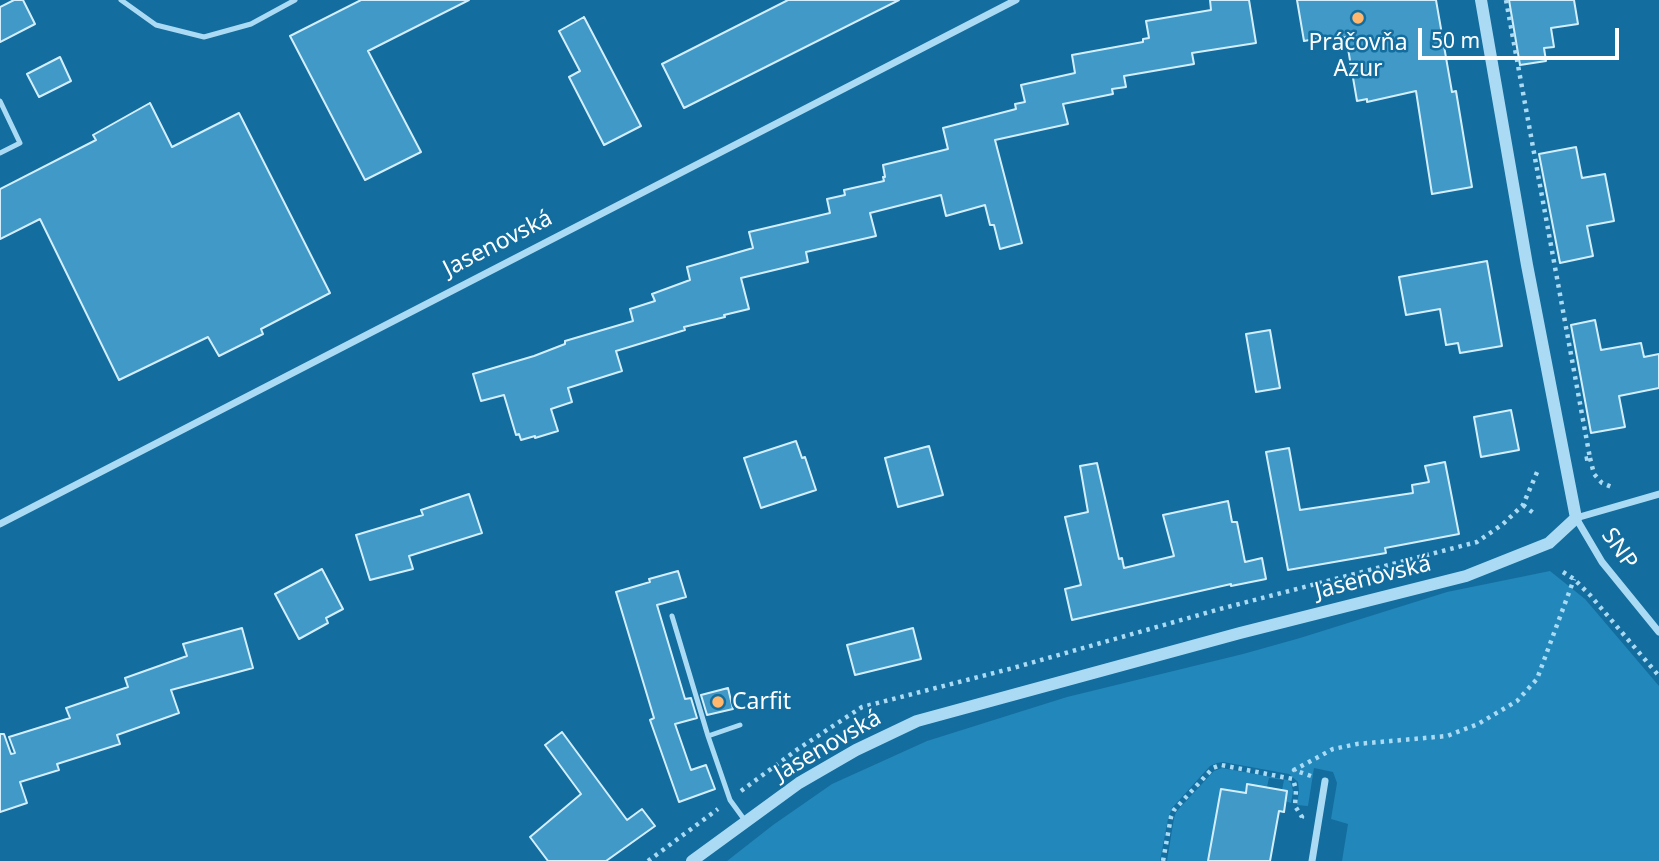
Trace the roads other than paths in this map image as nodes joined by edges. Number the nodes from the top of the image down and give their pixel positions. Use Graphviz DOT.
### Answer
graph roads {
  1 [pos="121,0"];
  2 [pos="295,0"];
  3 [pos="1016,0"];
  4 [pos="1481,0"];
  5 [pos="0,101"];
  6 [pos="0,153"];
  7 [pos="1659,495"];
  8 [pos="1576,518"];
  9 [pos="0,524"];
  10 [pos="672,616"];
  11 [pos="1659,632"];
  12 [pos="740,725"];
  13 [pos="708,736"];
  14 [pos="1325,781"];
  15 [pos="746,822"];
  16 [pos="692,861"];
  17 [pos="1312,861"];
  1 -- 2 [label="lane"];
  3 -- 9 [label="street, Jasenovská"];
  4 -- 8 [label="street"];
  5 -- 6 [label="lane"];
  7 -- 8 [label="street"];
  8 -- 11 [label="street, SNP"];
  8 -- 15 [label="street, Jasenovská"];
  10 -- 13 [label="lane"];
  12 -- 13 [label="lane"];
  13 -- 15 [label="lane"];
  14 -- 17 [label="street"];
  15 -- 16 [label="street, Jasenovská"];
}
